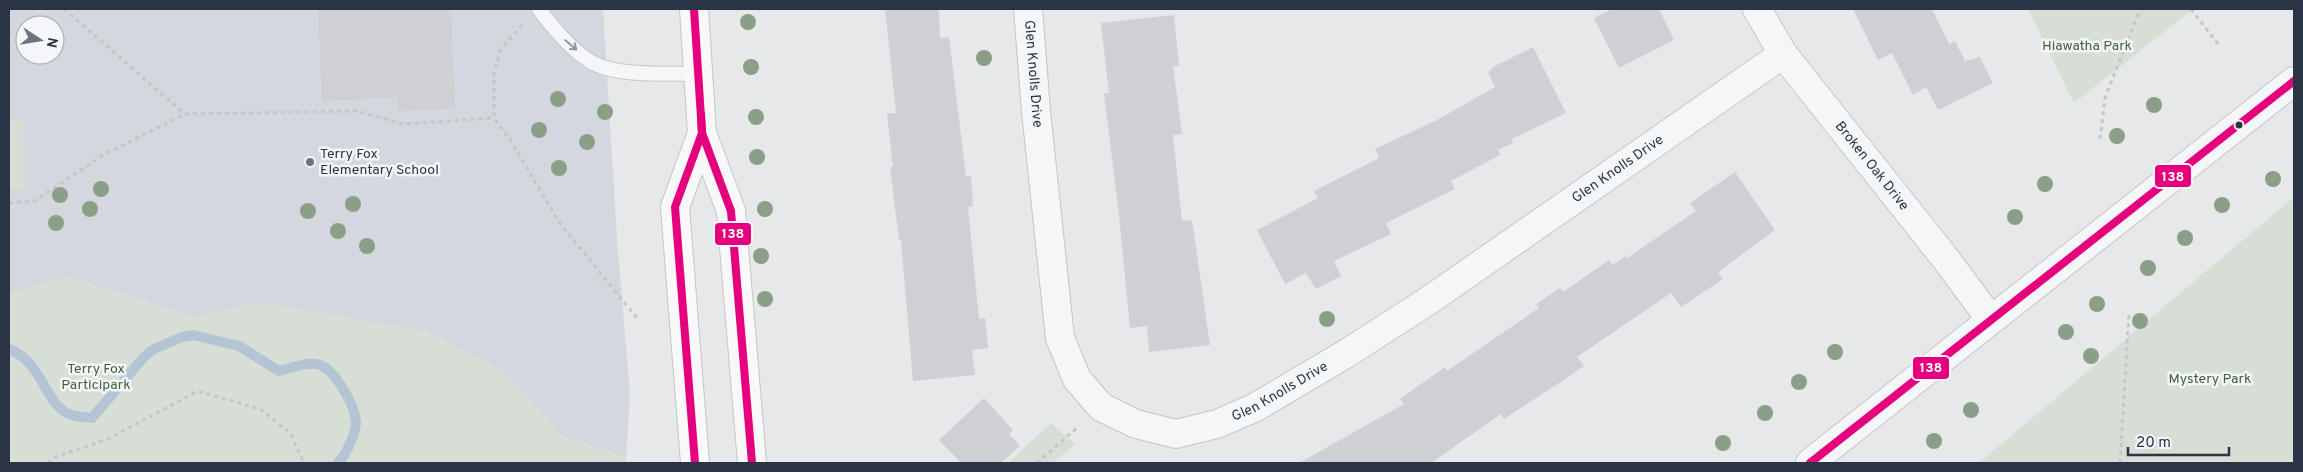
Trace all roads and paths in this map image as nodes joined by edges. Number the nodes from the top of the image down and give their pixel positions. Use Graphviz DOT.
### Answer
graph roads {
  1 [pos="64,9"];
  2 [pos="539,9"];
  3 [pos="694,9"];
  4 [pos="1028,9"];
  5 [pos="1757,9"];
  6 [pos="2140,9"];
  7 [pos="2191,9"];
  8 [pos="2218,44"];
  9 [pos="1783,54"];
  10 [pos="698,74"];
  11 [pos="2294,81"];
  12 [pos="185,114"];
  13 [pos="494,118"];
  14 [pos="702,133"];
  15 [pos="2100,139"];
  16 [pos="9,203"];
  17 [pos="2129,313"];
  18 [pos="637,318"];
  19 [pos="1990,320"];
  20 [pos="1101,406"];
  21 [pos="48,463"];
  22 [pos="304,463"];
  23 [pos="695,463"];
  24 [pos="752,463"];
  25 [pos="1037,463"];
  26 [pos="1810,463"];
  27 [pos="2120,463"];
  1 -- 12 [label="path"];
  2 -- 10 [label="lane, one-way"];
  2 -- 13 [label="path"];
  3 -- 10 [label="main road"];
  4 -- 20 [label="street, Glen Knolls Drive"];
  5 -- 9 [label="street, Broken Oak Drive"];
  6 -- 15 [label="path"];
  7 -- 8 [label="path"];
  9 -- 19 [label="street, Broken Oak Drive"];
  9 -- 20 [label="street, Glen Knolls Drive"];
  10 -- 14 [label="main road"];
  11 -- 19 [label="street"];
  12 -- 13 [label="path"];
  12 -- 16 [label="path"];
  13 -- 18 [label="path"];
  14 -- 23 [label="main road"];
  14 -- 24 [label="main road"];
  17 -- 27 [label="path"];
  19 -- 26 [label="street"];
  20 -- 25 [label="path"];
  21 -- 22 [label="path"];
}
